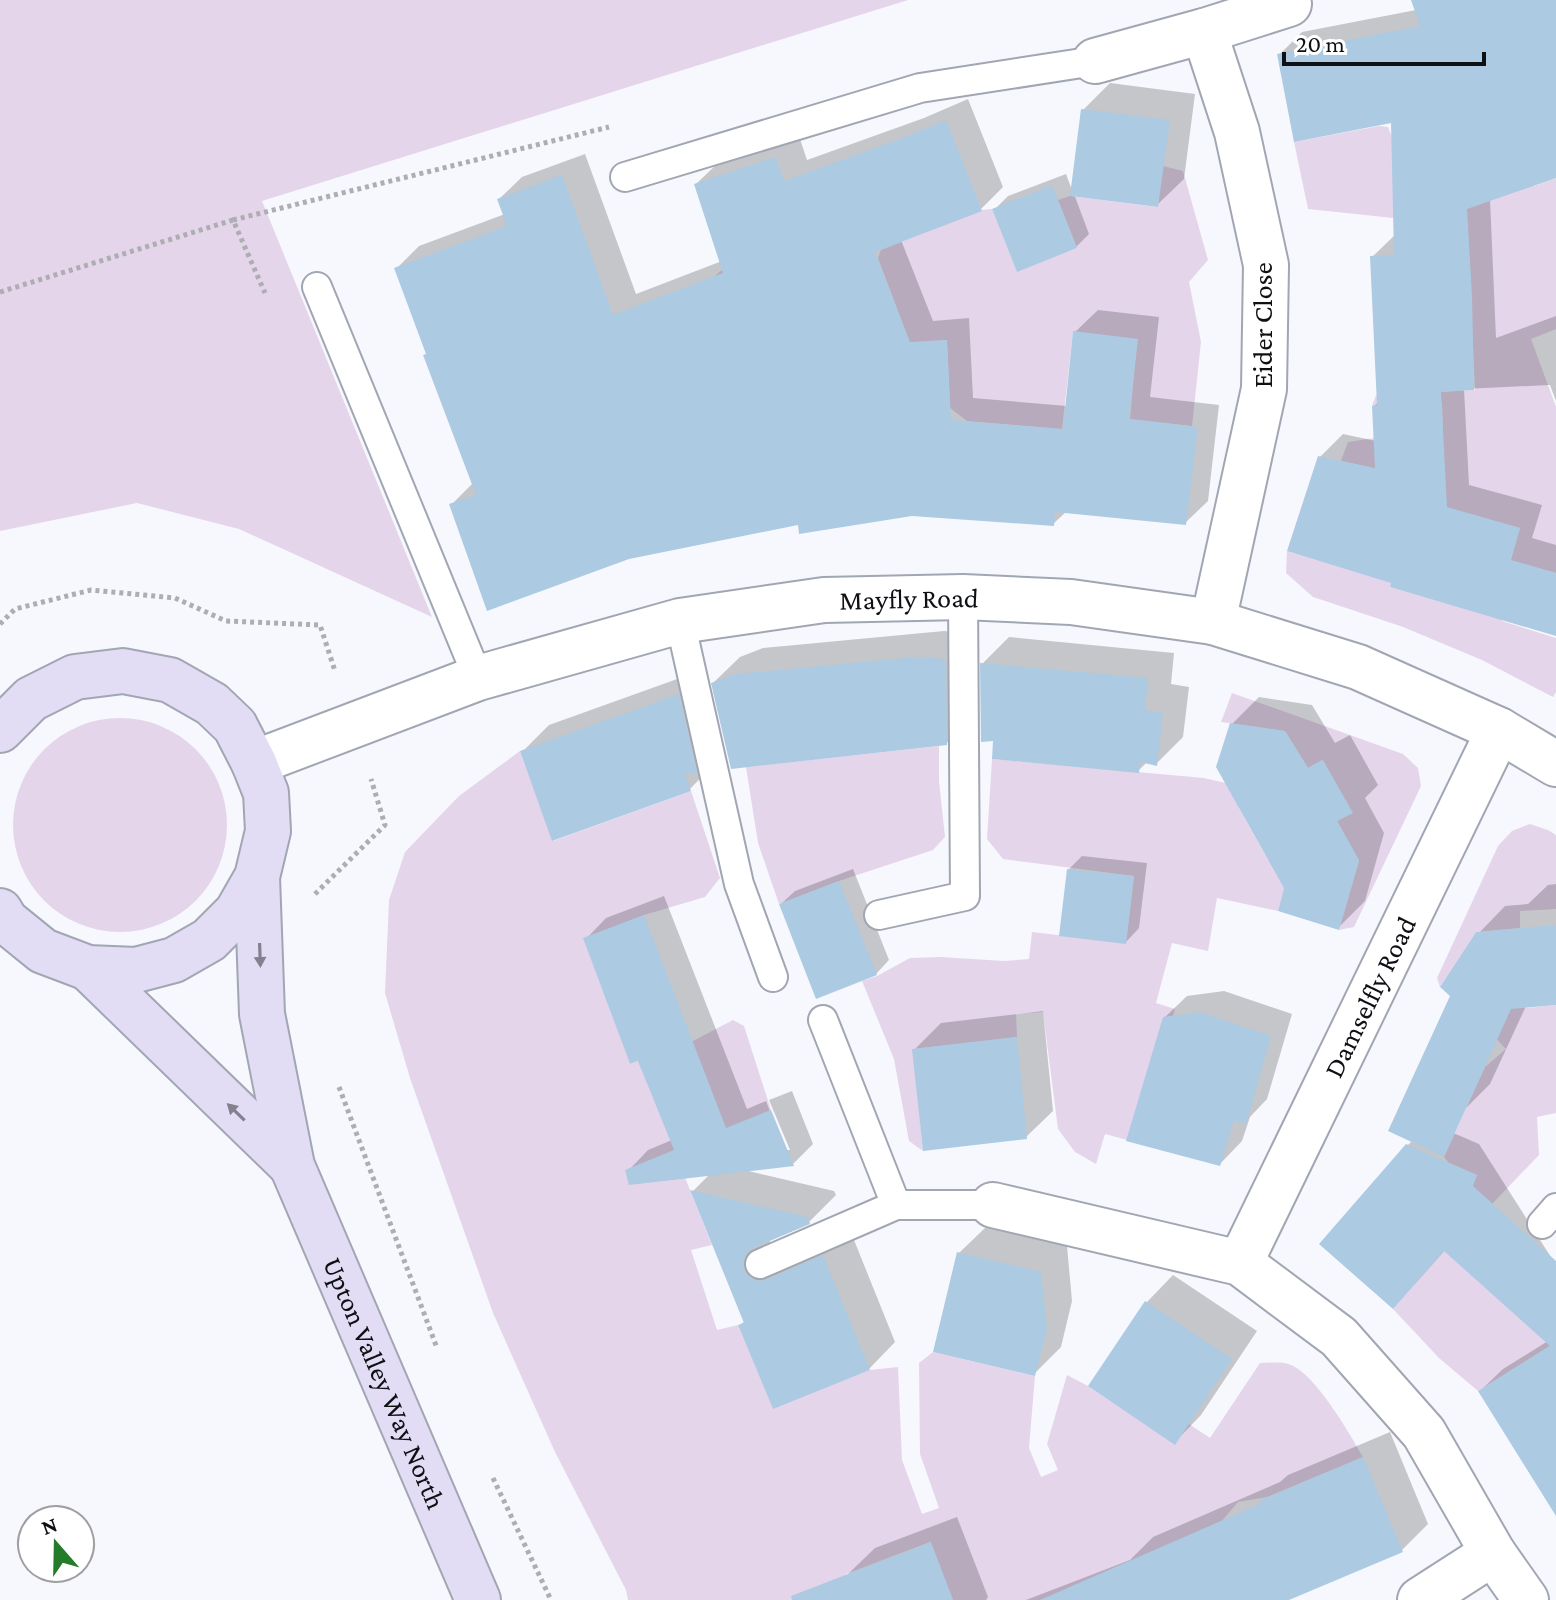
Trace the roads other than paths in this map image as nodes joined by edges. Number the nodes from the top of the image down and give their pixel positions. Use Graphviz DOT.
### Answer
graph roads {
  1 [pos="1295,2"];
  2 [pos="1204,31"];
  3 [pos="1095,61"];
  4 [pos="625,177"];
  5 [pos="317,287"];
  6 [pos="963,597"];
  7 [pos="680,621"];
  8 [pos="1213,622"];
  9 [pos="478,678"];
  10 [pos="0,730"];
  11 [pos="1499,730"];
  12 [pos="1554,758"];
  13 [pos="254,763"];
  14 [pos="257,877"];
  15 [pos="879,915"];
  16 [pos="8,927"];
  17 [pos="88,968"];
  18 [pos="773,977"];
  19 [pos="823,1020"];
  20 [pos="292,1166"];
  21 [pos="896,1205"];
  22 [pos="993,1205"];
  23 [pos="1240,1263"];
  24 [pos="760,1264"];
  25 [pos="1493,1553"];
  26 [pos="478,1600"];
  27 [pos="1420,1600"];
  28 [pos="1526,1600"];
  1 -- 2 [label="street"];
  2 -- 3 [label="street"];
  2 -- 8 [label="street, Eider Close"];
  3 -- 4 [label="lane"];
  5 -- 9 [label="lane"];
  6 -- 7 [label="street, Mayfly Road"];
  6 -- 8 [label="street, Mayfly Road"];
  6 -- 15 [label="lane"];
  7 -- 9 [label="street, Mayfly Road"];
  7 -- 18 [label="lane"];
  8 -- 11 [label="street, Mayfly Road"];
  9 -- 13 [label="street, Mayfly Road"];
  10 -- 13 [label="street"];
  11 -- 12 [label="street, Mayfly Road"];
  11 -- 23 [label="street, Damselfly Road"];
  13 -- 14 [label="street"];
  14 -- 17 [label="street"];
  14 -- 20 [label="street, Upton Valley Way North, one-way"];
  16 -- 17 [label="street"];
  20 -- 17 [label="street, Upton Valley Way North, one-way"];
  19 -- 21 [label="lane"];
  20 -- 26 [label="street, Upton Valley Way North"];
  21 -- 22 [label="lane"];
  21 -- 24 [label="lane"];
  22 -- 23 [label="street"];
  23 -- 25 [label="street"];
  25 -- 27 [label="street"];
  25 -- 28 [label="street"];
}
